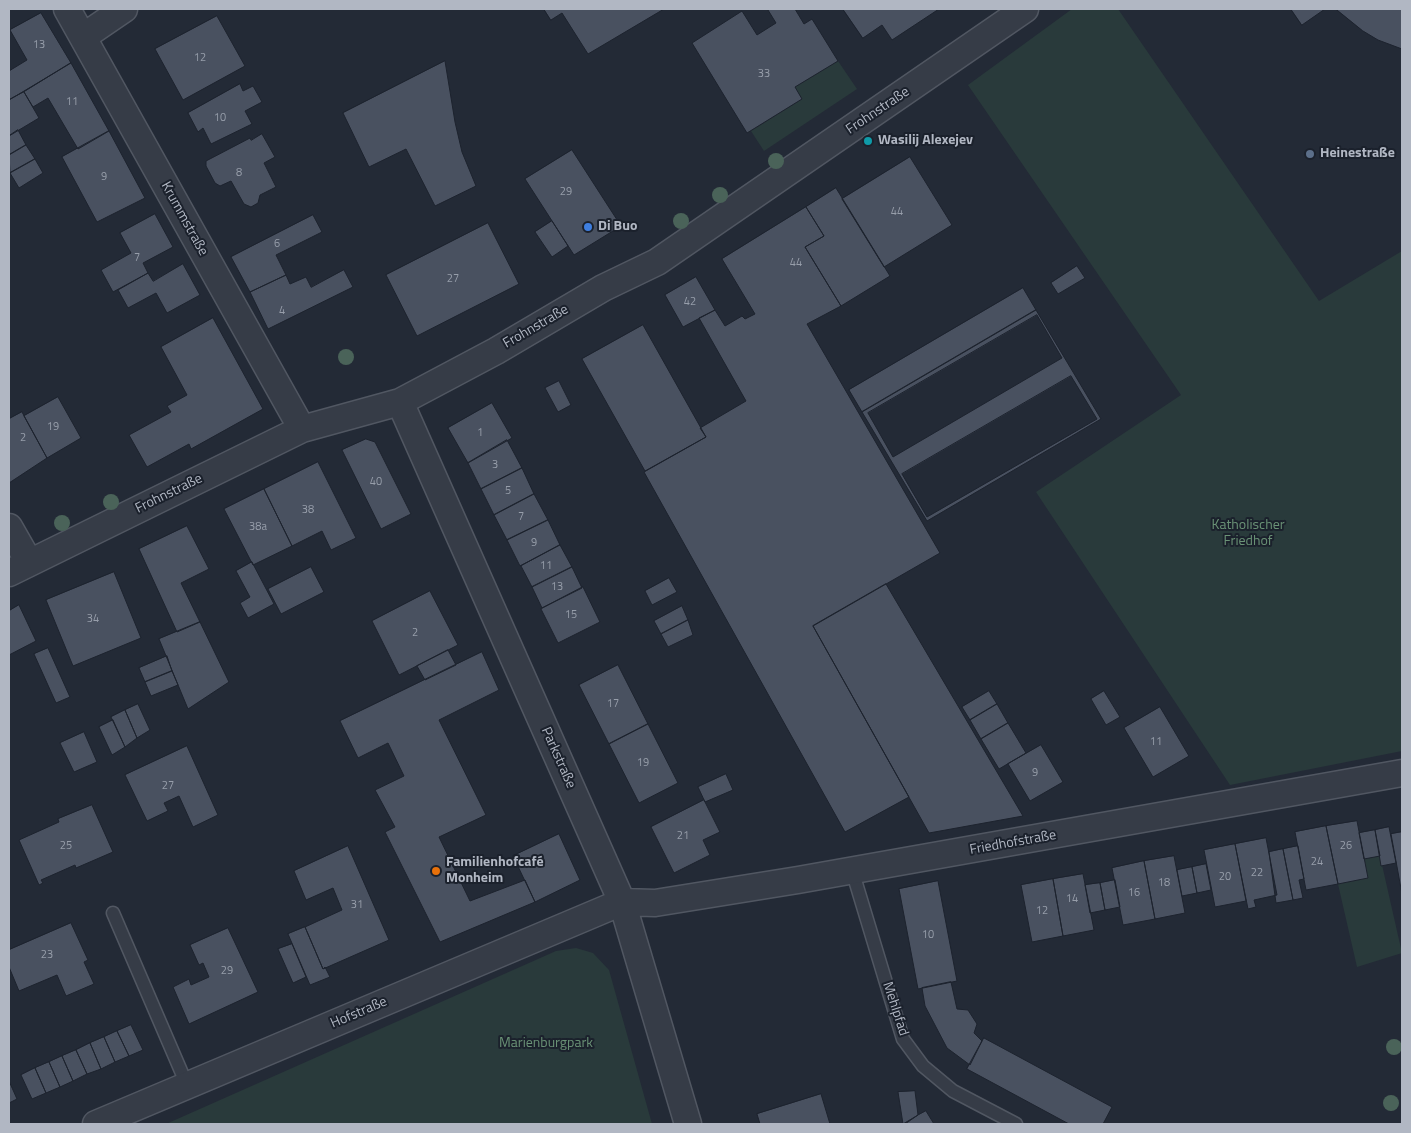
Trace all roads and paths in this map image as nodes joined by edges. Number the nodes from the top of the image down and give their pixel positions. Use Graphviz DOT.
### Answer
graph roads {
  1 [pos="67,9"];
  2 [pos="124,9"];
  3 [pos="1025,9"];
  4 [pos="82,38"];
  5 [pos="400,402"];
  6 [pos="302,429"];
  7 [pos="9,528"];
  8 [pos="19,568"];
  9 [pos="1402,772"];
  10 [pos="852,870"];
  11 [pos="622,902"];
  12 [pos="113,913"];
  13 [pos="187,1085"];
  14 [pos="96,1124"];
  15 [pos="688,1124"];
  16 [pos="1016,1124"];
  1 -- 4 [label="street, Krummstraße"];
  2 -- 4 [label="street"];
  3 -- 5 [label="street, Frohnstraße"];
  4 -- 6 [label="street, Krummstraße"];
  5 -- 6 [label="street, Frohnstraße"];
  5 -- 11 [label="street, Parkstraße"];
  6 -- 8 [label="street, Frohnstraße"];
  7 -- 8 [label="street"];
  9 -- 10 [label="street, Friedhofstraße"];
  10 -- 11 [label="street, Friedhofstraße"];
  10 -- 16 [label="lane, Mehlpfad"];
  11 -- 13 [label="street, Hofstraße"];
  11 -- 15 [label="street, Parkstraße"];
  12 -- 13 [label="lane"];
  13 -- 14 [label="street, Hofstraße"];
}
